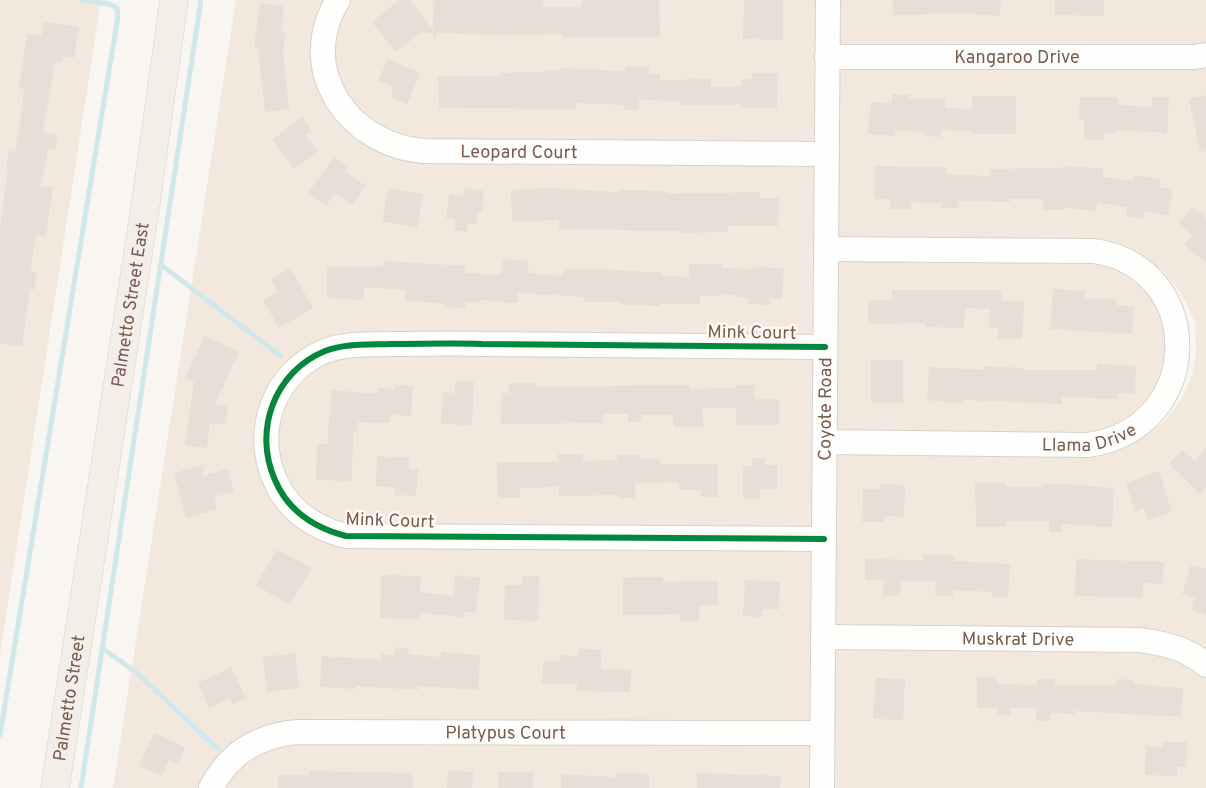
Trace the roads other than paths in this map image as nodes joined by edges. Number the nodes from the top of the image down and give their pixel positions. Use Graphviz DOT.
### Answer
graph roads {
  1 [pos="174,0"];
  2 [pos="338,0"];
  3 [pos="828,0"];
  4 [pos="1206,55"];
  5 [pos="827,57"];
  6 [pos="827,154"];
  7 [pos="826,249"];
  8 [pos="825,347"];
  9 [pos="825,442"];
  10 [pos="824,539"];
  11 [pos="83,609"];
  12 [pos="823,637"];
  13 [pos="1206,665"];
  14 [pos="822,733"];
  15 [pos="55,788"];
  16 [pos="211,788"];
  17 [pos="822,788"];
  1 -- 11 [label="main road, Palmetto Street East"];
  2 -- 6 [label="street, Leopard Court"];
  3 -- 5 [label="street, Coyote Road"];
  4 -- 5 [label="street, Kangaroo Drive"];
  5 -- 6 [label="street, Coyote Road"];
  6 -- 7 [label="street, Coyote Road"];
  7 -- 8 [label="street, Coyote Road"];
  7 -- 9 [label="street, Llama Drive"];
  8 -- 9 [label="street, Coyote Road"];
  8 -- 10 [label="street, Mink Court"];
  9 -- 10 [label="street, Coyote Road"];
  10 -- 12 [label="street, Coyote Road"];
  11 -- 15 [label="main road, Palmetto Street"];
  12 -- 13 [label="street, Muskrat Drive"];
  12 -- 14 [label="street, Coyote Road"];
  14 -- 16 [label="street, Platypus Court"];
  14 -- 17 [label="street, Coyote Road"];
}
